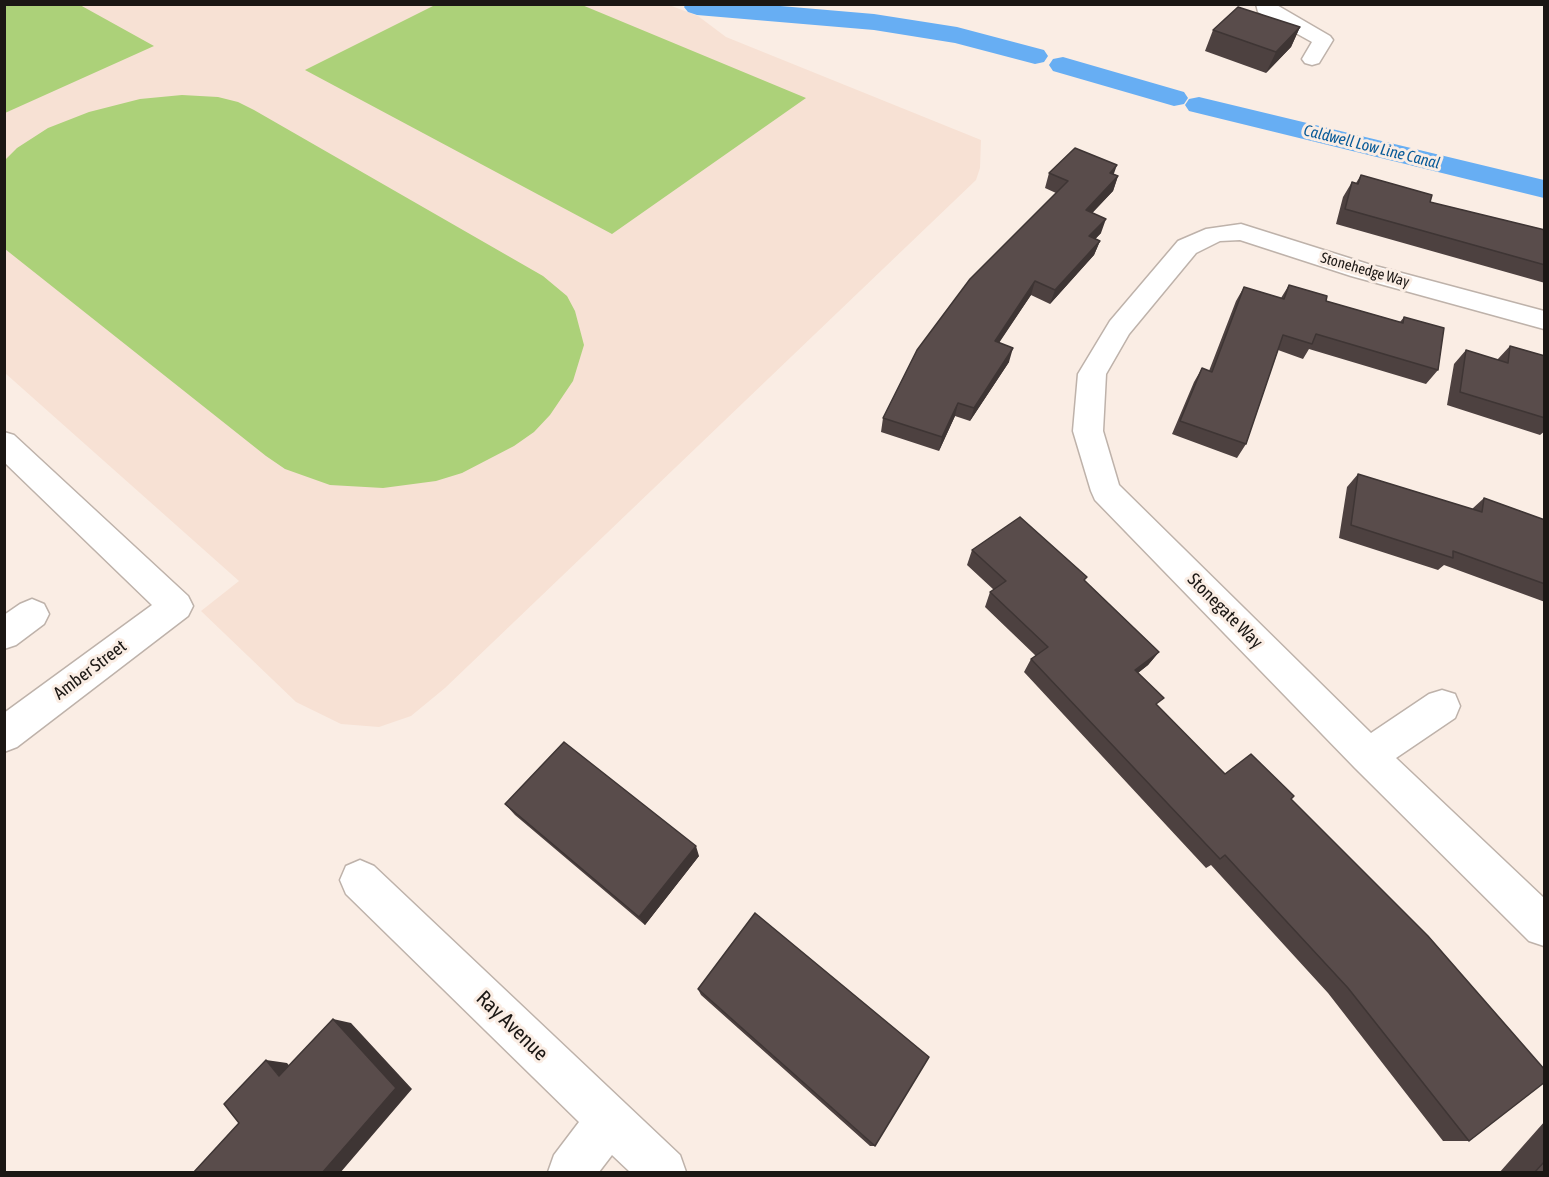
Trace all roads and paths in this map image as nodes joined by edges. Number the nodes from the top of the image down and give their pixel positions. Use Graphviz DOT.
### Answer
graph roads {
  1 [pos="1266,4"];
  2 [pos="1312,59"];
  3 [pos="1188,247"];
  4 [pos="1545,320"];
  5 [pos="4,443"];
  6 [pos="32,614"];
  7 [pos="4,634"];
  8 [pos="1442,706"];
  9 [pos="4,735"];
  10 [pos="1368,756"];
  11 [pos="360,880"];
  12 [pos="1545,926"];
  13 [pos="609,1120"];
  14 [pos="571,1173"];
  15 [pos="663,1173"];
  1 -- 2 [label="street"];
  3 -- 4 [label="street, Stonehedge Way"];
  3 -- 10 [label="street, Stonegate Way"];
  5 -- 9 [label="street, Amber Street"];
  6 -- 7 [label="street"];
  8 -- 10 [label="street"];
  10 -- 12 [label="street, Stonegate Way"];
  11 -- 13 [label="street, Ray Avenue"];
  13 -- 14 [label="street"];
  13 -- 15 [label="street, Ray Avenue"];
}
